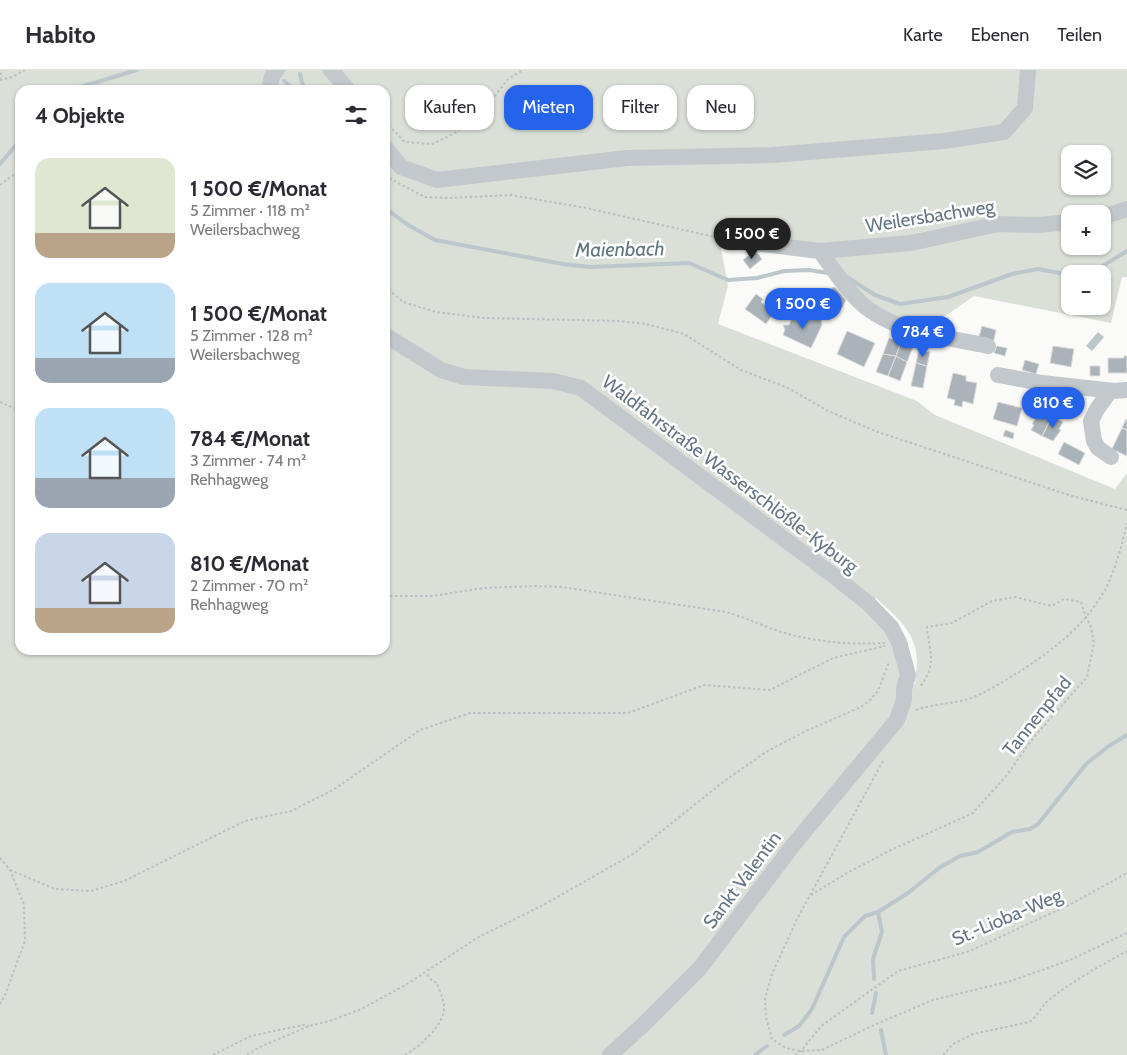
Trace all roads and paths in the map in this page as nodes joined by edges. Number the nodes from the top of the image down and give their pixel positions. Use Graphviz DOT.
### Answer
graph roads {
  1 [pos="1,70"];
  2 [pos="25,70"];
  3 [pos="277,70"];
  4 [pos="331,70"];
  5 [pos="523,70"];
  6 [pos="1028,70"];
  7 [pos="0,80"];
  8 [pos="271,85"];
  9 [pos="344,85"];
  10 [pos="390,127"];
  11 [pos="390,154"];
  12 [pos="15,174"];
  13 [pos="390,179"];
  14 [pos="0,186"];
  15 [pos="1127,209"];
  16 [pos="1111,214"];
  17 [pos="1061,223"];
  18 [pos="736,242"];
  19 [pos="820,251"];
  20 [pos="390,290"];
  21 [pos="390,338"];
  22 [pos="988,346"];
  23 [pos="998,375"];
  24 [pos="1127,390"];
  25 [pos="1110,391"];
  26 [pos="0,402"];
  27 [pos="15,409"];
  28 [pos="1111,457"];
  29 [pos="1127,510"];
  30 [pos="1127,523"];
  31 [pos="390,596"];
  32 [pos="1086,617"];
  33 [pos="900,642"];
  34 [pos="904,700"];
  35 [pos="897,720"];
  36 [pos="883,760"];
  37 [pos="0,858"];
  38 [pos="10,870"];
  39 [pos="1127,873"];
  40 [pos="809,896"];
  41 [pos="1127,933"];
  42 [pos="1127,951"];
  43 [pos="426,972"];
  44 [pos="0,1004"];
  45 [pos="308,1026"];
  46 [pos="801,1051"];
  47 [pos="213,1055"];
  48 [pos="247,1055"];
  49 [pos="405,1055"];
  50 [pos="610,1055"];
  51 [pos="795,1055"];
  52 [pos="943,1055"];
  1 -- 7 [label="path"];
  2 -- 7 [label="path"];
  3 -- 8 [label="street"];
  4 -- 9 [label="street"];
  5 -- 10 [label="path"];
  6 -- 11 [label="street"];
  12 -- 14 [label="path"];
  13 -- 18 [label="path"];
  15 -- 16 [label="street"];
  17 -- 19 [label="street, Weilersbachweg"];
  18 -- 19 [label="street, Weilersbachweg"];
  19 -- 22 [label="street"];
  20 -- 29 [label="path"];
  21 -- 33 [label="street, Waldfahrstraße Wasserschlößle-Kyburg"];
  23 -- 25 [label="street"];
  24 -- 25 [label="street"];
  25 -- 28 [label="street"];
  26 -- 27 [label="path"];
  30 -- 32 [label="path"];
  31 -- 33 [label="path"];
  32 -- 34 [label="path, Tannenpfad"];
  32 -- 35 [label="path"];
  32 -- 40 [label="path, Tannenpfad"];
  33 -- 34 [label="street, Waldfahrstraße Wasserschlößle-Kyburg"];
  33 -- 38 [label="path"];
  33 -- 43 [label="path"];
  34 -- 35 [label="street, Waldfahrstraße Wasserschlößle-Kyburg"];
  35 -- 50 [label="street, Sankt Valentin"];
  36 -- 40 [label="path"];
  37 -- 38 [label="path"];
  38 -- 44 [label="path"];
  39 -- 46 [label="path, St.-Lioba-Weg"];
  40 -- 46 [label="path"];
  41 -- 46 [label="path"];
  42 -- 52 [label="path"];
  43 -- 45 [label="path"];
  43 -- 49 [label="path"];
  45 -- 47 [label="path"];
  45 -- 48 [label="path"];
  46 -- 51 [label="path"];
}
